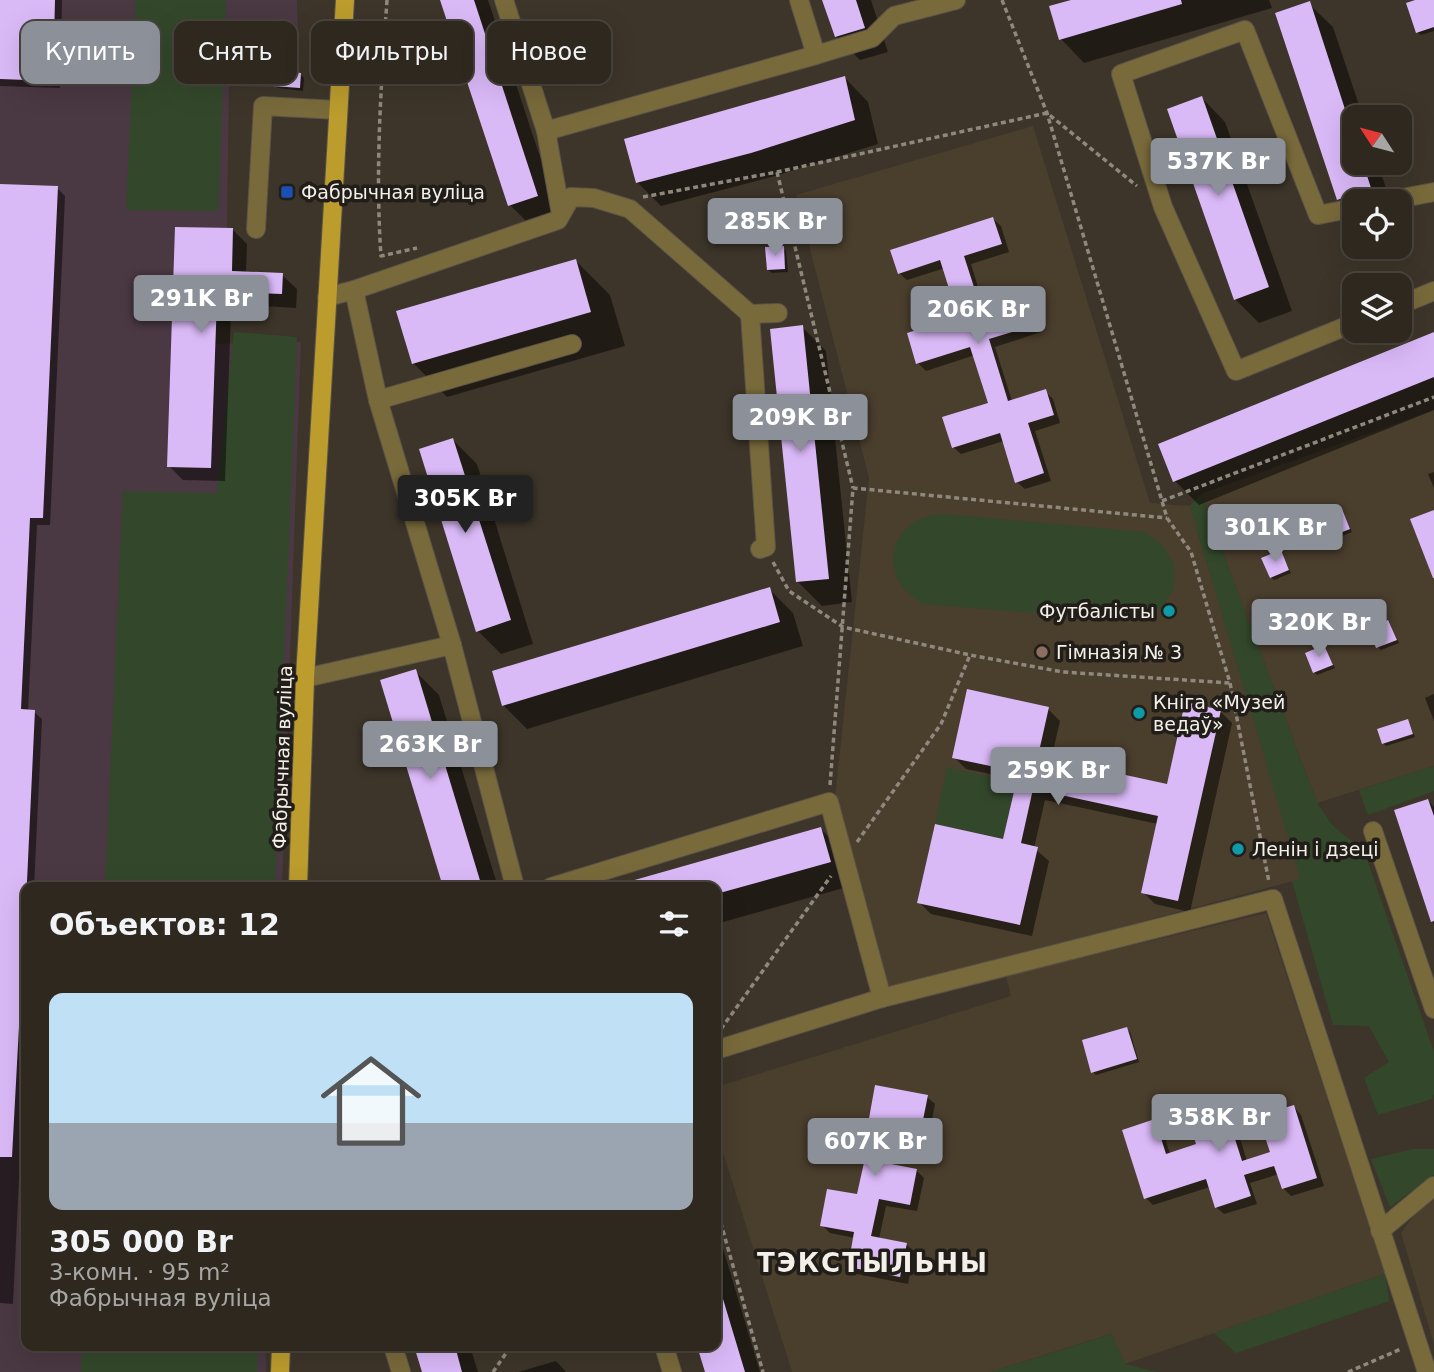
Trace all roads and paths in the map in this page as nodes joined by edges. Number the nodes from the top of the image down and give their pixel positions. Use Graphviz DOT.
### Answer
graph roads {
  1 [pos="345,0"];
  2 [pos="387,0"];
  3 [pos="504,0"];
  4 [pos="799,0"];
  5 [pos="956,0"];
  6 [pos="1002,0"];
  7 [pos="816,55"];
  8 [pos="338,110"];
  9 [pos="1047,113"];
  10 [pos="546,131"];
  11 [pos="777,173"];
  12 [pos="1434,192"];
  13 [pos="1412,196"];
  14 [pos="612,203"];
  15 [pos="1163,207"];
  16 [pos="1342,210"];
  17 [pos="561,214"];
  18 [pos="256,229"];
  19 [pos="420,247"];
  20 [pos="354,290"];
  21 [pos="1434,291"];
  22 [pos="327,298"];
  23 [pos="1412,300"];
  24 [pos="778,313"];
  25 [pos="750,314"];
  26 [pos="1342,328"];
  27 [pos="572,344"];
  28 [pos="1434,397"];
  29 [pos="378,400"];
  30 [pos="853,488"];
  31 [pos="1162,501"];
  32 [pos="1167,518"];
  33 [pos="763,548"];
  34 [pos="843,627"];
  35 [pos="452,645"];
  36 [pos="970,655"];
  37 [pos="305,678"];
  38 [pos="1230,682"];
  39 [pos="829,802"];
  40 [pos="1373,831"];
  41 [pos="845,860"];
  42 [pos="298,882"];
  43 [pos="514,882"];
  44 [pos="567,882"];
  45 [pos="1273,899"];
  46 [pos="882,998"];
  47 [pos="1434,1009"];
  48 [pos="721,1030"];
  49 [pos="721,1048"];
  50 [pos="1434,1186"];
  51 [pos="721,1224"];
  52 [pos="1380,1231"];
  53 [pos="1417,1342"];
  54 [pos="281,1351"];
  55 [pos="395,1351"];
  56 [pos="508,1351"];
  57 [pos="666,1351"];
  58 [pos="280,1372"];
  59 [pos="401,1372"];
  60 [pos="493,1372"];
  61 [pos="672,1372"];
  62 [pos="763,1372"];
  63 [pos="1349,1372"];
  64 [pos="1427,1372"];
  1 -- 8 [label="main road, Фабрычная вуліца"];
  2 -- 19 [label="path"];
  3 -- 10 [label="lane"];
  4 -- 7 [label="lane"];
  5 -- 7 [label="lane"];
  6 -- 9 [label="path"];
  7 -- 10 [label="lane"];
  8 -- 18 [label="lane"];
  8 -- 22 [label="main road, Фабрычная вуліца"];
  9 -- 11 [label="path"];
  9 -- 15 [label="path"];
  9 -- 31 [label="path"];
  10 -- 17 [label="lane"];
  11 -- 14 [label="path"];
  11 -- 30 [label="path"];
  12 -- 13 [label="lane"];
  14 -- 17 [label="lane"];
  14 -- 25 [label="lane"];
  15 -- 16 [label="lane"];
  15 -- 26 [label="lane"];
  17 -- 20 [label="lane"];
  20 -- 22 [label="lane"];
  20 -- 29 [label="lane"];
  21 -- 23 [label="lane"];
  22 -- 37 [label="main road, Фабрычная вуліца"];
  24 -- 25 [label="lane"];
  25 -- 33 [label="lane"];
  27 -- 29 [label="lane"];
  28 -- 31 [label="path"];
  29 -- 35 [label="lane"];
  30 -- 32 [label="path"];
  30 -- 34 [label="path"];
  31 -- 32 [label="path"];
  32 -- 38 [label="path"];
  33 -- 34 [label="path"];
  34 -- 36 [label="path"];
  34 -- 39 [label="path"];
  35 -- 37 [label="lane"];
  35 -- 43 [label="lane"];
  36 -- 38 [label="path"];
  36 -- 41 [label="path"];
  37 -- 42 [label="main road, Фабрычная вуліца"];
  38 -- 45 [label="path"];
  39 -- 41 [label="lane"];
  39 -- 44 [label="lane"];
  40 -- 47 [label="lane"];
  41 -- 46 [label="lane"];
  41 -- 48 [label="path"];
  45 -- 46 [label="lane"];
  45 -- 52 [label="lane"];
  46 -- 49 [label="lane"];
  50 -- 52 [label="lane"];
  51 -- 62 [label="path"];
  52 -- 53 [label="lane"];
  53 -- 63 [label="path"];
  53 -- 64 [label="lane"];
  54 -- 58 [label="main road"];
  55 -- 59 [label="lane"];
  56 -- 60 [label="path"];
  57 -- 61 [label="lane"];
}
